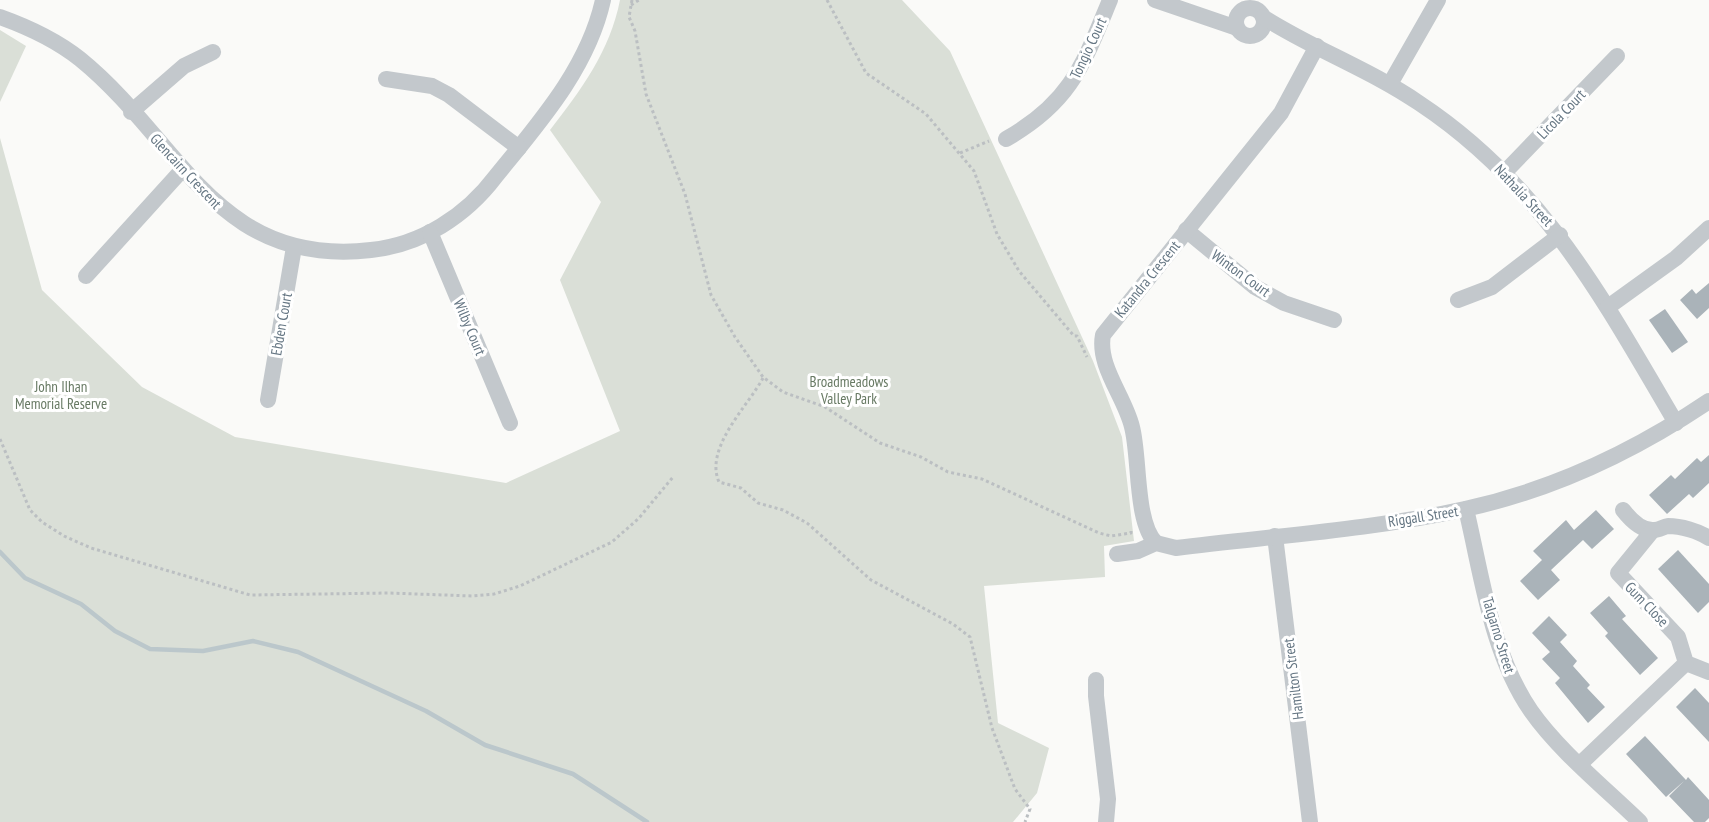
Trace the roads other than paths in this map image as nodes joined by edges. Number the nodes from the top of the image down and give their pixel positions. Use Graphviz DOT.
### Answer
graph roads {
  1 [pos="603,0"];
  2 [pos="1110,0"];
  3 [pos="1155,0"];
  4 [pos="1438,0"];
  5 [pos="1250,11"];
  6 [pos="0,17"];
  7 [pos="1301,40"];
  8 [pos="1317,46"];
  9 [pos="213,52"];
  10 [pos="1617,56"];
  11 [pos="386,79"];
  12 [pos="1390,84"];
  13 [pos="131,112"];
  14 [pos="997,140"];
  15 [pos="519,148"];
  16 [pos="183,169"];
  17 [pos="1505,172"];
  18 [pos="1709,228"];
  19 [pos="1186,230"];
  20 [pos="430,232"];
  21 [pos="1560,235"];
  22 [pos="294,247"];
  23 [pos="86,276"];
  24 [pos="1458,300"];
  25 [pos="1608,307"];
  26 [pos="1334,320"];
  27 [pos="268,400"];
  28 [pos="1709,401"];
  29 [pos="510,423"];
  30 [pos="1677,423"];
  31 [pos="1466,509"];
  32 [pos="1623,510"];
  33 [pos="1653,530"];
  34 [pos="1275,536"];
  35 [pos="1709,538"];
  36 [pos="1156,543"];
  37 [pos="1117,554"];
  38 [pos="1686,663"];
  39 [pos="1709,672"];
  40 [pos="1096,680"];
  41 [pos="1580,764"];
  42 [pos="1106,822"];
  43 [pos="1310,822"];
  44 [pos="1640,822"];
  1 -- 15 [label="street, Glencairn Crescent"];
  2 -- 14 [label="street, Tongio Court"];
  3 -- 5 [label="street, Nathalia Street"];
  4 -- 12 [label="street"];
  5 -- 7 [label="street, Nathalia Street"];
  5 -- 7 [label="street, Nathalia Street"];
  6 -- 13 [label="street, Glencairn Crescent"];
  7 -- 8 [label="street, Nathalia Street"];
  8 -- 12 [label="street, Nathalia Street"];
  8 -- 19 [label="street, Katandra Crescent"];
  9 -- 13 [label="street"];
  10 -- 17 [label="street, Licola Court"];
  11 -- 15 [label="street"];
  12 -- 17 [label="street, Nathalia Street"];
  13 -- 16 [label="street, Glencairn Crescent"];
  15 -- 20 [label="street, Glencairn Crescent"];
  16 -- 22 [label="street, Glencairn Crescent"];
  16 -- 23 [label="street"];
  17 -- 21 [label="street, Nathalia Street"];
  18 -- 25 [label="street"];
  19 -- 26 [label="street, Winton Court"];
  19 -- 36 [label="street, Katandra Crescent"];
  20 -- 22 [label="street, Glencairn Crescent"];
  20 -- 29 [label="street, Wilby Court"];
  21 -- 24 [label="street"];
  21 -- 25 [label="street, Nathalia Street"];
  22 -- 27 [label="street, Ebden Court"];
  25 -- 30 [label="street, Nathalia Street"];
  28 -- 30 [label="street, Riggall Street"];
  30 -- 31 [label="street, Riggall Street"];
  31 -- 34 [label="street, Riggall Street"];
  31 -- 41 [label="street, Talgarno Street"];
  32 -- 33 [label="street"];
  33 -- 35 [label="street"];
  33 -- 38 [label="street, Gum Close"];
  34 -- 36 [label="street, Riggall Street"];
  34 -- 43 [label="street, Hamilton Street"];
  36 -- 37 [label="street, Riggall Street"];
  38 -- 39 [label="street"];
  38 -- 41 [label="street"];
  40 -- 42 [label="street"];
  41 -- 44 [label="street, Talgarno Street"];
}
